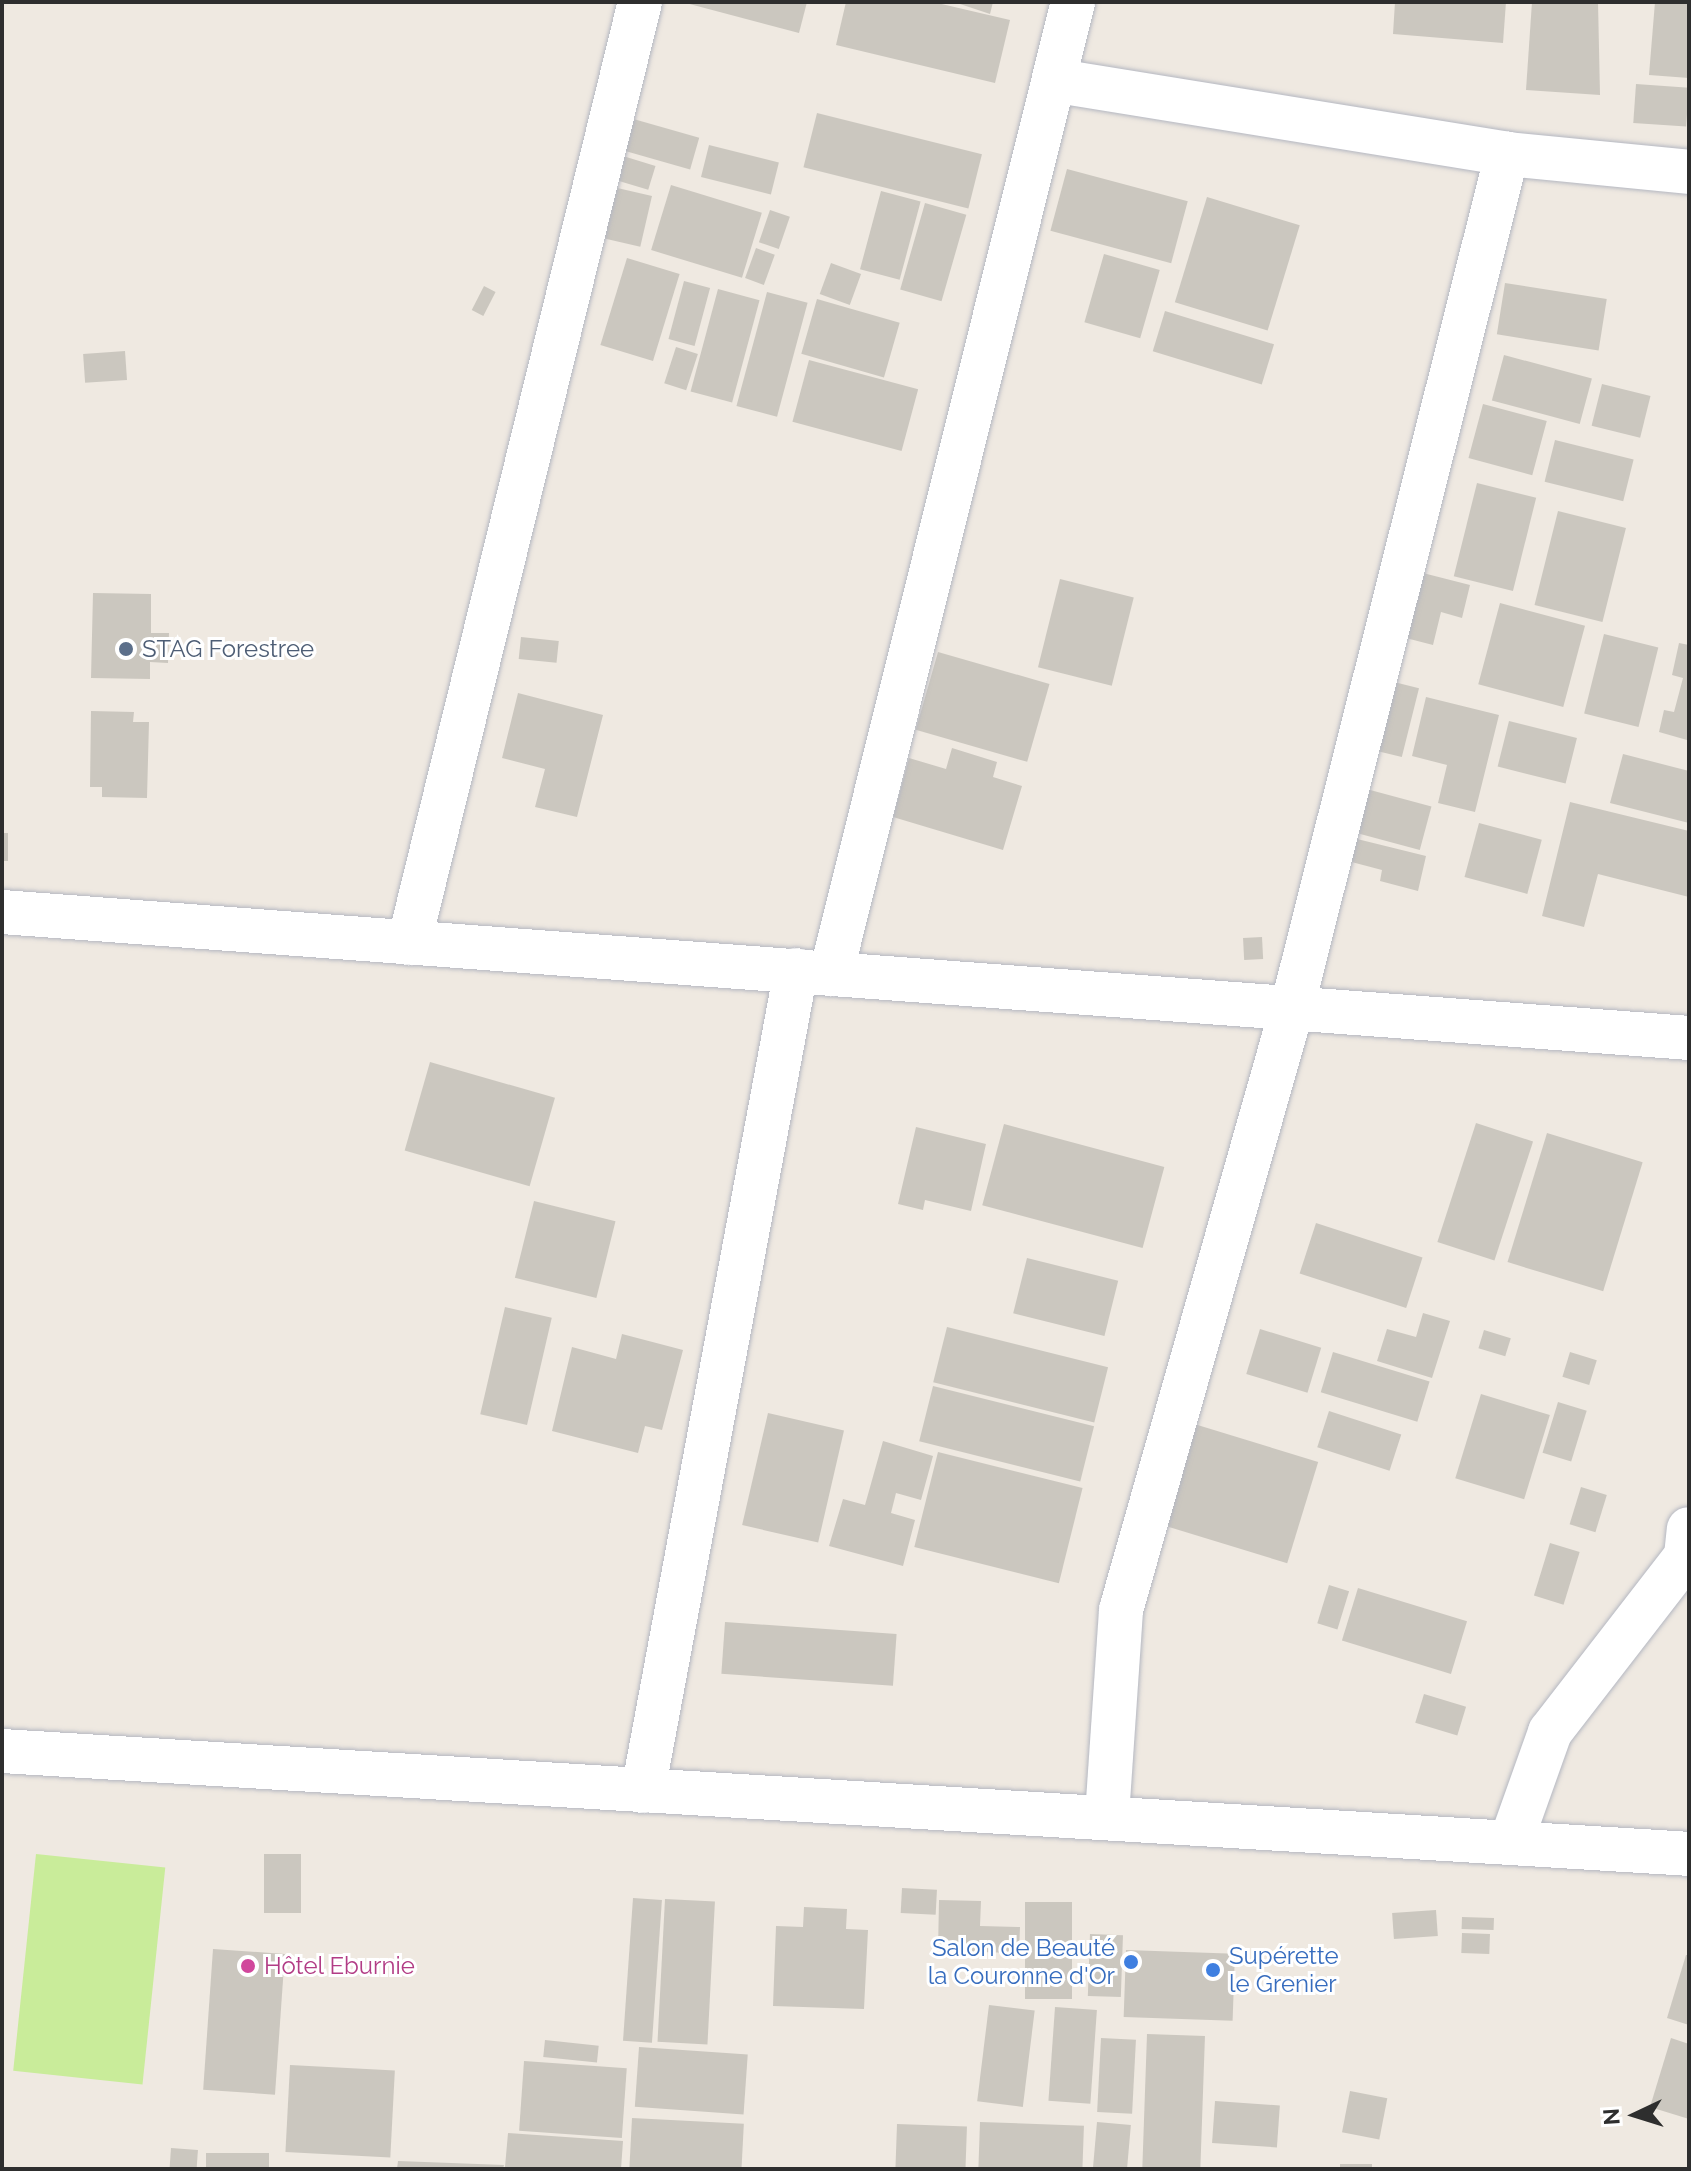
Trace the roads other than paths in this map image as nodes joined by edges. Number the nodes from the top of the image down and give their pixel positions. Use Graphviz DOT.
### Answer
graph roads {
  1 [pos="640,2"];
  2 [pos="1073,2"];
  3 [pos="1058,81"];
  4 [pos="1507,154"];
  5 [pos="1689,172"];
  6 [pos="2,912"];
  7 [pos="409,943"];
  8 [pos="813,972"];
  9 [pos="1292,1008"];
  10 [pos="1689,1038"];
  11 [pos="1689,1529"];
  12 [pos="2,1751"];
  13 [pos="643,1791"];
  14 [pos="1107,1816"];
  15 [pos="1512,1839"];
  16 [pos="1689,1854"];
  1 -- 7 [label="street"];
  2 -- 3 [label="street"];
  3 -- 4 [label="street"];
  3 -- 8 [label="street"];
  4 -- 5 [label="street"];
  4 -- 9 [label="street"];
  6 -- 7 [label="street"];
  7 -- 8 [label="street"];
  8 -- 9 [label="street"];
  8 -- 13 [label="street"];
  9 -- 10 [label="street"];
  9 -- 14 [label="street"];
  11 -- 15 [label="street"];
  12 -- 13 [label="street"];
  13 -- 14 [label="street"];
  14 -- 15 [label="street"];
  15 -- 16 [label="street"];
}
